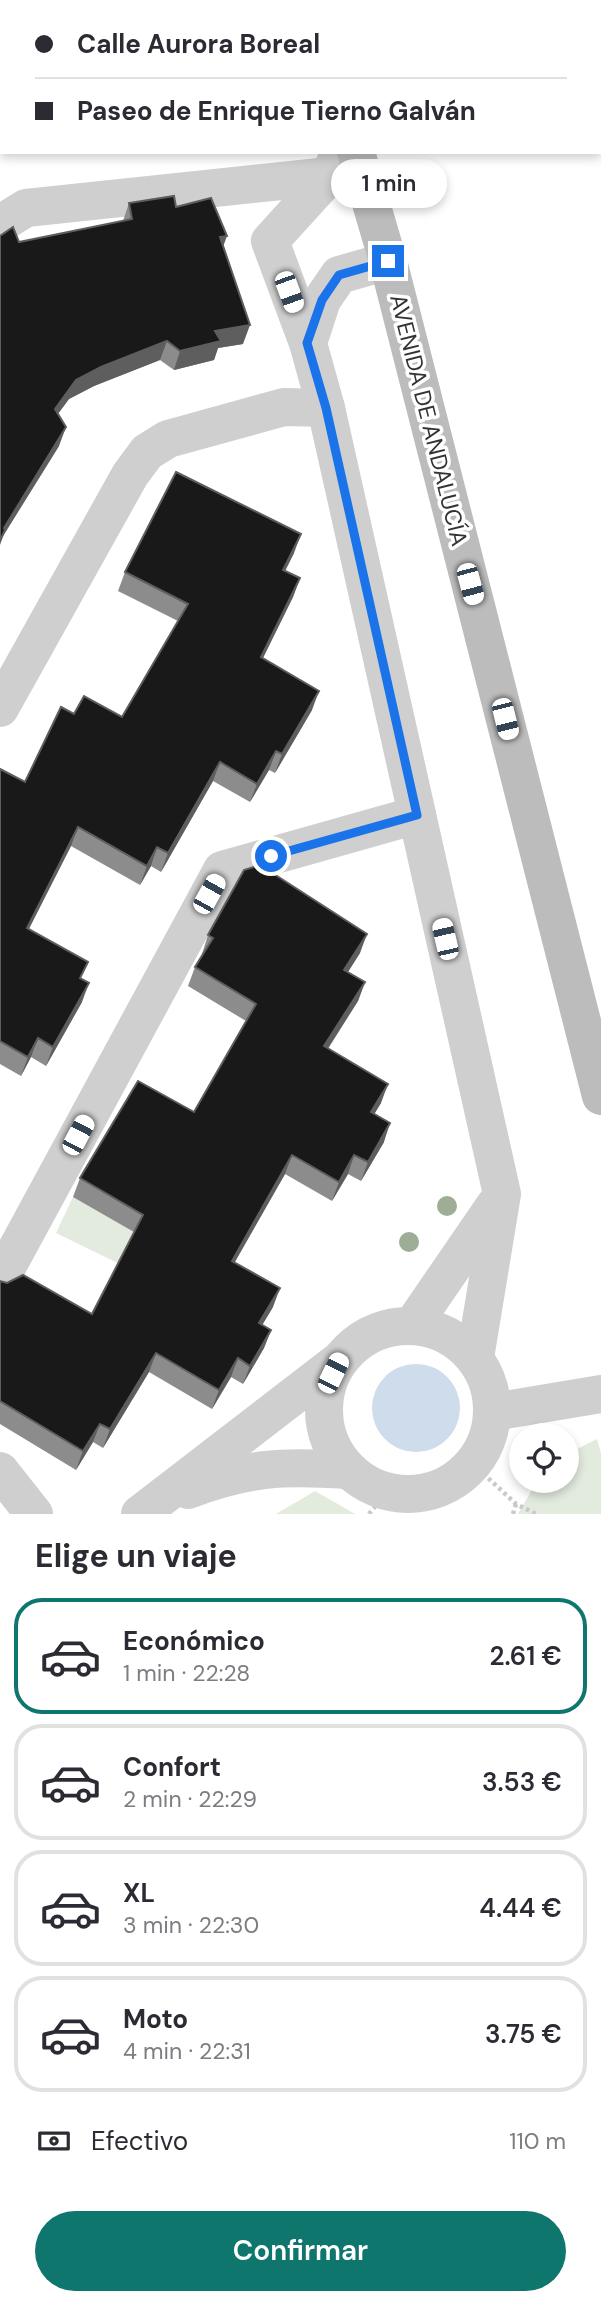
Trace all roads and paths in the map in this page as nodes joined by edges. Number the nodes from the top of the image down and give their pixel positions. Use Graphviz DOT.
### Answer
graph roads {
  1 [pos="341,160"];
  2 [pos="237,185"];
  3 [pos="0,224"];
  4 [pos="270,241"];
  5 [pos="388,261"];
  6 [pos="307,343"];
  7 [pos="326,408"];
  8 [pos="0,708"];
  9 [pos="417,815"];
  10 [pos="601,1096"];
  11 [pos="502,1194"];
  12 [pos="0,1280"];
  13 [pos="412,1326"];
  14 [pos="475,1358"];
  15 [pos="340,1360"];
  16 [pos="601,1394"];
  17 [pos="493,1412"];
  18 [pos="473,1464"];
  19 [pos="347,1469"];
  20 [pos="0,1471"];
  21 [pos="378,1503"];
  22 [pos="516,1504"];
  23 [pos="149,1508"];
  24 [pos="34,1514"];
  25 [pos="513,1514"];
  26 [pos="536,1514"];
  1 -- 2 [label="street"];
  1 -- 4 [label="street"];
  1 -- 5 [label="street, AVENIDA DE ANDALUCÍA"];
  2 -- 3 [label="street"];
  2 -- 4 [label="street"];
  4 -- 6 [label="street"];
  5 -- 6 [label="street"];
  5 -- 10 [label="street, AVENIDA DE ANDALUCÍA"];
  6 -- 7 [label="street"];
  7 -- 8 [label="street"];
  7 -- 9 [label="street"];
  9 -- 11 [label="street"];
  9 -- 12 [label="street"];
  11 -- 13 [label="street"];
  11 -- 14 [label="street"];
  13 -- 14 [label="street"];
  13 -- 15 [label="street"];
  14 -- 17 [label="street"];
  15 -- 19 [label="street"];
  15 -- 23 [label="street"];
  16 -- 17 [label="street"];
  17 -- 18 [label="street"];
  18 -- 21 [label="street"];
  18 -- 22 [label="path"];
  19 -- 21 [label="street"];
  19 -- 23 [label="street"];
  20 -- 24 [label="street"];
  22 -- 25 [label="path"];
  22 -- 26 [label="path"];
}
